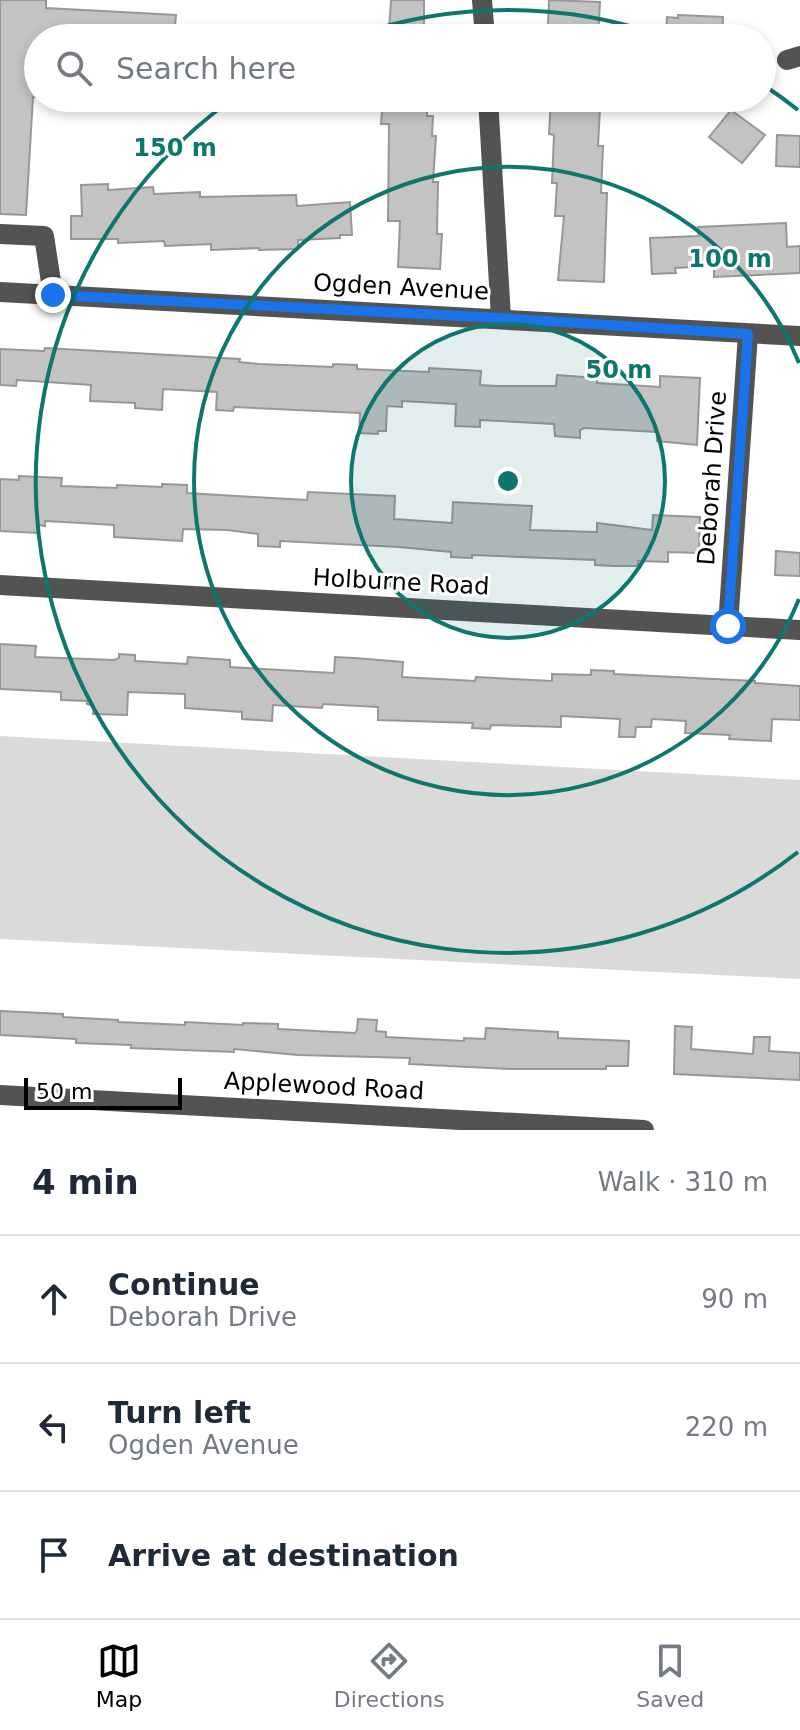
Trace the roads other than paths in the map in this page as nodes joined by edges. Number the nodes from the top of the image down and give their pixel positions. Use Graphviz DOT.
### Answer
graph roads {
  1 [pos="482,0"];
  2 [pos="484,24"];
  3 [pos="489,112"];
  4 [pos="0,234"];
  5 [pos="0,292"];
  6 [pos="53,295"];
  7 [pos="501,318"];
  8 [pos="748,334"];
  9 [pos="800,336"];
  10 [pos="0,585"];
  11 [pos="728,626"];
  12 [pos="800,630"];
  13 [pos="0,1095"];
  14 [pos="644,1130"];
  1 -- 2 [label="street"];
  3 -- 7 [label="street"];
  4 -- 6 [label="street"];
  5 -- 6 [label="street, Ogden Avenue"];
  6 -- 7 [label="street, Ogden Avenue"];
  7 -- 8 [label="street, Ogden Avenue"];
  8 -- 9 [label="street, Ogden Avenue"];
  8 -- 11 [label="street, Deborah Drive"];
  10 -- 11 [label="street, Holburne Road"];
  11 -- 12 [label="street, Holburne Road"];
  13 -- 14 [label="street, Applewood Road"];
}
